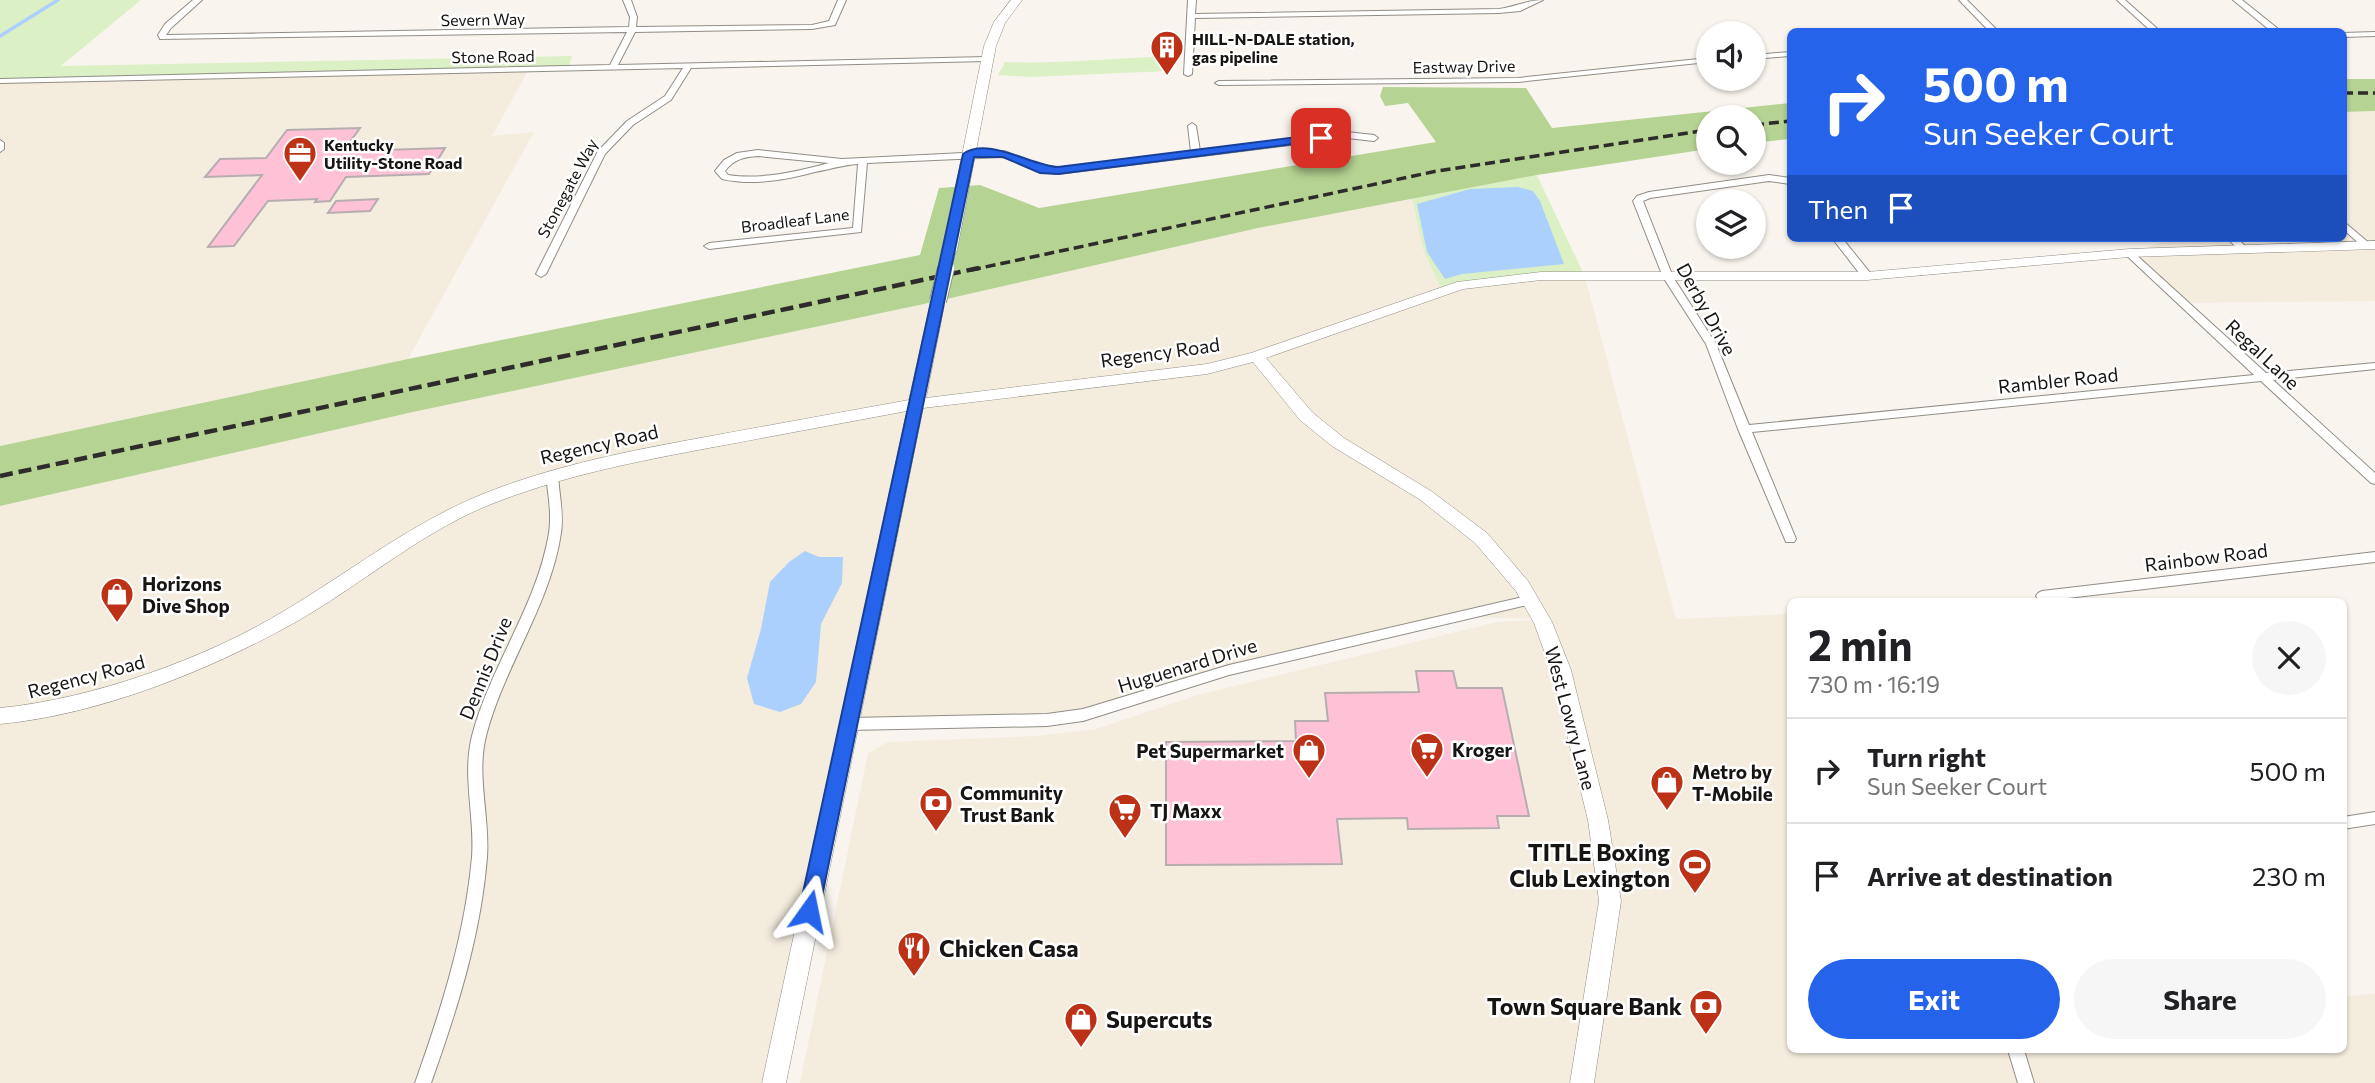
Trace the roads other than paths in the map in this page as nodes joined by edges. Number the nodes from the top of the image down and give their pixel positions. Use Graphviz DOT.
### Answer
graph roads {
  1 [pos="198,0"];
  2 [pos="627,0"];
  3 [pos="842,0"];
  4 [pos="1017,0"];
  5 [pos="1192,0"];
  6 [pos="1401,0"];
  7 [pos="1539,0"];
  8 [pos="1963,0"];
  9 [pos="2121,0"];
  10 [pos="2237,0"];
  11 [pos="1404,12"];
  12 [pos="1190,16"];
  13 [pos="1991,28"];
  14 [pos="2152,28"];
  15 [pos="2273,28"];
  16 [pos="632,30"];
  17 [pos="2375,34"];
  18 [pos="2347,35"];
  19 [pos="1787,54"];
  20 [pos="1766,56"];
  21 [pos="987,59"];
  22 [pos="1696,61"];
  23 [pos="688,66"];
  24 [pos="612,68"];
  25 [pos="1188,74"];
  26 [pos="0,81"];
  27 [pos="1220,83"];
  28 [pos="1192,126"];
  29 [pos="1374,138"];
  30 [pos="0,143"];
  31 [pos="0,149"];
  32 [pos="1196,153"];
  33 [pos="969,154"];
  34 [pos="863,160"];
  35 [pos="842,162"];
  36 [pos="1787,181"];
  37 [pos="2347,228"];
  38 [pos="1840,242"];
  39 [pos="2237,243"];
  40 [pos="2371,245"];
  41 [pos="709,246"];
  42 [pos="2129,253"];
  43 [pos="541,274"];
  44 [pos="1867,276"];
  45 [pos="1668,277"];
  46 [pos="1256,356"];
  47 [pos="2375,366"];
  48 [pos="2263,377"];
  49 [pos="916,404"];
  50 [pos="1744,429"];
  51 [pos="552,475"];
  52 [pos="2375,480"];
  53 [pos="1790,539"];
  54 [pos="2375,557"];
  55 [pos="2042,596"];
  56 [pos="1531,600"];
  57 [pos="0,716"];
  58 [pos="849,724"];
  59 [pos="2375,818"];
  60 [pos="2347,822"];
  61 [pos="2017,1053"];
  62 [pos="423,1083"];
  63 [pos="774,1083"];
  64 [pos="1582,1083"];
  65 [pos="2026,1083"];
  1 -- 16 [label="street, Severn Way"];
  2 -- 16 [label="street"];
  3 -- 16 [label="street, Severn Way"];
  4 -- 21 [label="street"];
  5 -- 12 [label="street"];
  6 -- 11 [label="street"];
  7 -- 11 [label="street"];
  8 -- 13 [label="street"];
  9 -- 14 [label="street"];
  10 -- 15 [label="street"];
  11 -- 12 [label="street"];
  12 -- 25 [label="street"];
  16 -- 24 [label="street"];
  17 -- 18 [label="street"];
  19 -- 20 [label="street"];
  21 -- 23 [label="street, Stone Road"];
  21 -- 33 [label="street"];
  22 -- 27 [label="street, Eastway Drive"];
  23 -- 24 [label="street, Stone Road"];
  23 -- 43 [label="street, Stonegate Way"];
  24 -- 26 [label="street, Stone Road"];
  28 -- 32 [label="street"];
  29 -- 32 [label="street"];
  30 -- 31 [label="street"];
  32 -- 33 [label="street"];
  33 -- 34 [label="street"];
  33 -- 49 [label="street, bridge"];
  34 -- 35 [label="street"];
  34 -- 41 [label="street, Broadleaf Lane"];
  35 -- 35 [label="street"];
  36 -- 45 [label="street, Derby Drive"];
  37 -- 40 [label="street"];
  38 -- 44 [label="street"];
  39 -- 40 [label="street, Regency Road"];
  39 -- 42 [label="street, Regency Road"];
  42 -- 44 [label="street, Regency Road"];
  42 -- 48 [label="street, Regal Lane"];
  44 -- 45 [label="street, Regency Road"];
  45 -- 46 [label="street, Regency Road"];
  45 -- 50 [label="street, Derby Drive"];
  46 -- 49 [label="street, Regency Road"];
  46 -- 56 [label="street, West Lowry Lane"];
  47 -- 48 [label="street, Rambler Road"];
  48 -- 50 [label="street, Rambler Road"];
  48 -- 52 [label="street, Regal Lane"];
  49 -- 51 [label="street, Regency Road"];
  49 -- 58 [label="street"];
  50 -- 53 [label="street, Derby Drive"];
  51 -- 57 [label="street, Regency Road"];
  51 -- 62 [label="street, Dennis Drive"];
  54 -- 55 [label="street, Rainbow Road"];
  56 -- 58 [label="street, Huguenard Drive"];
  56 -- 64 [label="street, West Lowry Lane"];
  58 -- 63 [label="street"];
  59 -- 60 [label="street"];
  61 -- 65 [label="street"];
}
